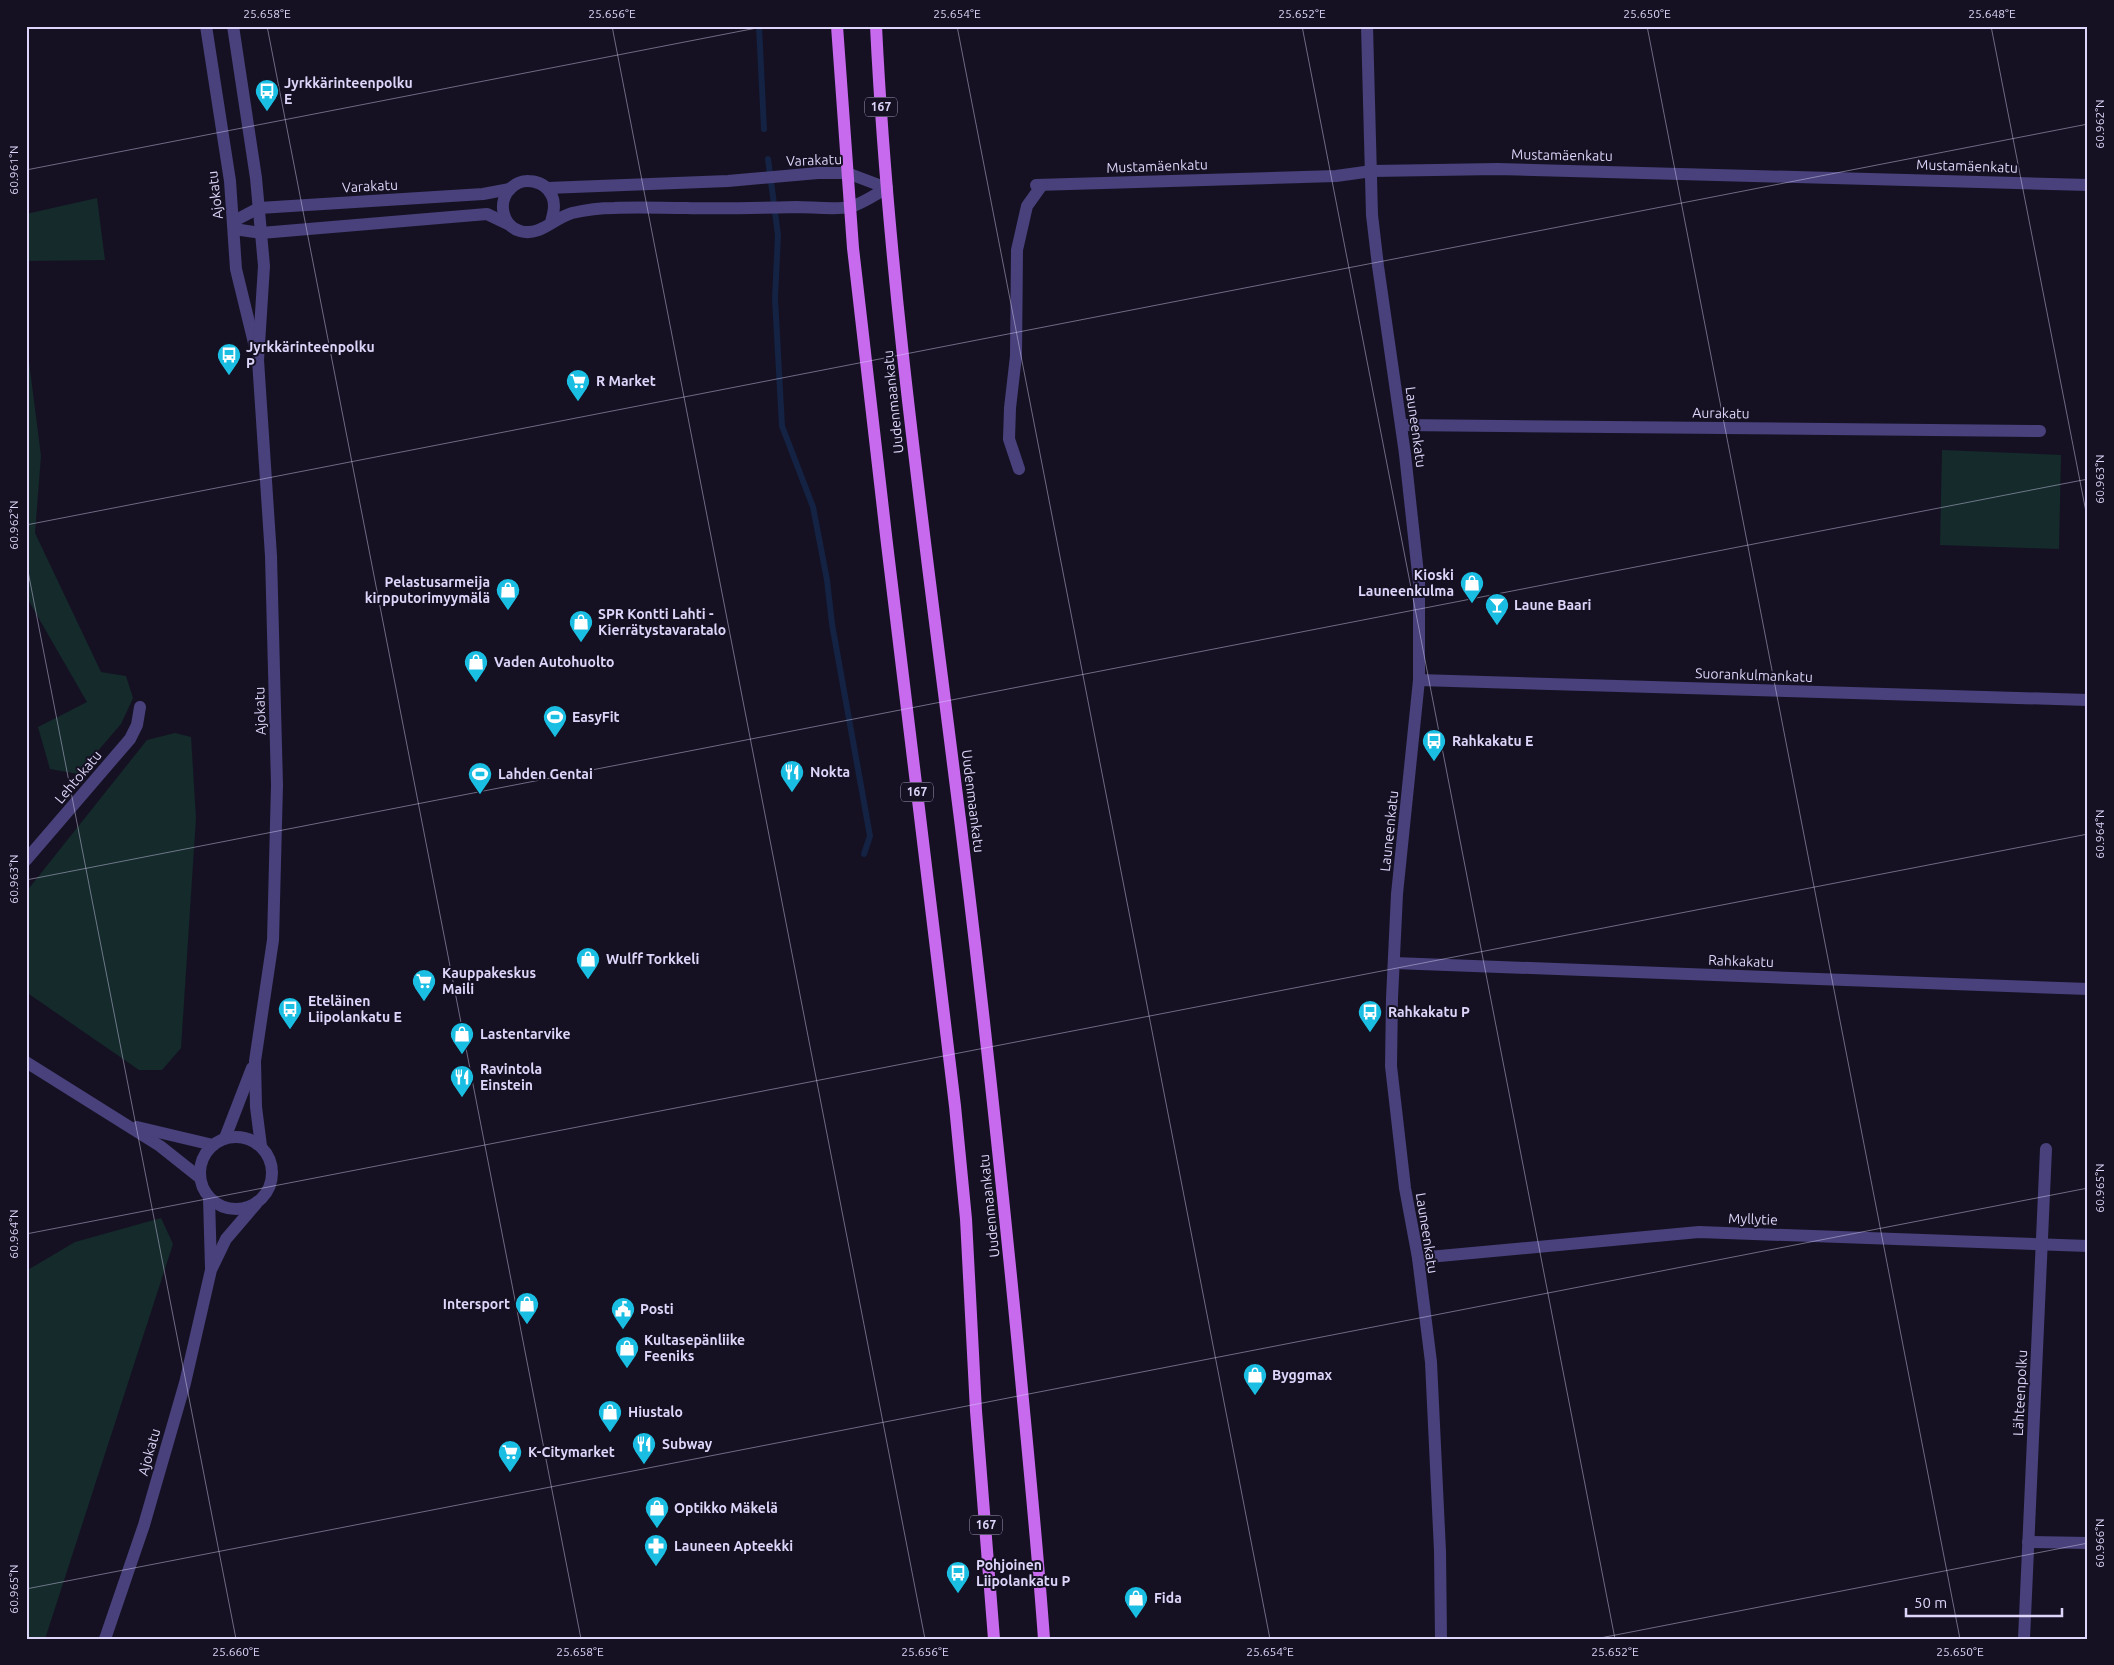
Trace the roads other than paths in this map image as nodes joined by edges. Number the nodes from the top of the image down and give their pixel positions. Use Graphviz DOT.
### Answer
graph roads {
  1 [pos="206,26"];
  2 [pos="233,26"];
  3 [pos="837,26"];
  4 [pos="876,26"];
  5 [pos="1367,26"];
  6 [pos="1372,171"];
  7 [pos="847,173"];
  8 [pos="2088,185"];
  9 [pos="547,188"];
  10 [pos="887,188"];
  11 [pos="510,189"];
  12 [pos="850,207"];
  13 [pos="259,208"];
  14 [pos="551,222"];
  15 [pos="234,225"];
  16 [pos="510,225"];
  17 [pos="261,233"];
  18 [pos="258,360"];
  19 [pos="1401,425"];
  20 [pos="2040,431"];
  21 [pos="1019,469"];
  22 [pos="1419,680"];
  23 [pos="2088,700"];
  24 [pos="140,707"];
  25 [pos="26,860"];
  26 [pos="1394,963"];
  27 [pos="2088,989"];
  28 [pos="255,1061"];
  29 [pos="26,1062"];
  30 [pos="129,1125"];
  31 [pos="225,1138"];
  32 [pos="213,1145"];
  33 [pos="261,1146"];
  34 [pos="2046,1150"];
  35 [pos="199,1177"];
  36 [pos="208,1198"];
  37 [pos="256,1204"];
  38 [pos="2042,1244"];
  39 [pos="2088,1246"];
  40 [pos="1418,1258"];
  41 [pos="211,1270"];
  42 [pos="2028,1542"];
  43 [pos="2088,1543"];
  44 [pos="105,1639"];
  45 [pos="994,1639"];
  46 [pos="1044,1639"];
  47 [pos="1441,1639"];
  48 [pos="2024,1639"];
  1 -- 15 [label="street, Ajokatu"];
  2 -- 13 [label="street, Ajokatu"];
  3 -- 7 [label="main road, Uudenmaankatu / 167"];
  4 -- 10 [label="main road, Uudenmaankatu / 167"];
  5 -- 6 [label="street, Launeenkatu"];
  6 -- 8 [label="street, Mustamäenkatu"];
  6 -- 19 [label="street, Launeenkatu"];
  6 -- 21 [label="street, Mustamäenkatu"];
  7 -- 9 [label="street, Varakatu"];
  7 -- 10 [label="street, Varakatu"];
  7 -- 12 [label="main road, Uudenmaankatu / 167"];
  9 -- 11 [label="street"];
  9 -- 14 [label="street"];
  10 -- 12 [label="street"];
  10 -- 46 [label="main road, Uudenmaankatu / 167"];
  11 -- 13 [label="street, Varakatu"];
  11 -- 16 [label="street"];
  12 -- 14 [label="street"];
  12 -- 45 [label="main road, Uudenmaankatu / 167"];
  13 -- 15 [label="street, Varakatu"];
  13 -- 17 [label="street, Ajokatu"];
  14 -- 16 [label="street"];
  15 -- 17 [label="street"];
  15 -- 18 [label="street, Ajokatu"];
  16 -- 17 [label="street"];
  17 -- 18 [label="street, Ajokatu"];
  18 -- 28 [label="street, Ajokatu"];
  19 -- 20 [label="street, Aurakatu"];
  19 -- 22 [label="street, Launeenkatu"];
  22 -- 23 [label="street, Suorankulmankatu"];
  22 -- 26 [label="street, Launeenkatu"];
  24 -- 25 [label="street, Lehtokatu"];
  26 -- 27 [label="street, Rahkakatu"];
  26 -- 40 [label="street, Launeenkatu"];
  28 -- 31 [label="street, Ajokatu"];
  28 -- 33 [label="street, Ajokatu"];
  29 -- 30 [label="street"];
  30 -- 32 [label="street"];
  30 -- 35 [label="street"];
  31 -- 32 [label="street"];
  31 -- 33 [label="street"];
  32 -- 35 [label="street"];
  33 -- 37 [label="street"];
  34 -- 38 [label="street, Lähteenpolku"];
  35 -- 36 [label="street"];
  36 -- 37 [label="street"];
  36 -- 41 [label="street, Ajokatu"];
  37 -- 41 [label="street, Ajokatu"];
  38 -- 39 [label="street, Myllytie"];
  38 -- 40 [label="street, Myllytie"];
  38 -- 42 [label="street, Lähteenpolku"];
  40 -- 47 [label="street, Launeenkatu"];
  41 -- 44 [label="street, Ajokatu"];
  42 -- 43 [label="street"];
  42 -- 48 [label="street, Lähteenpolku"];
}
